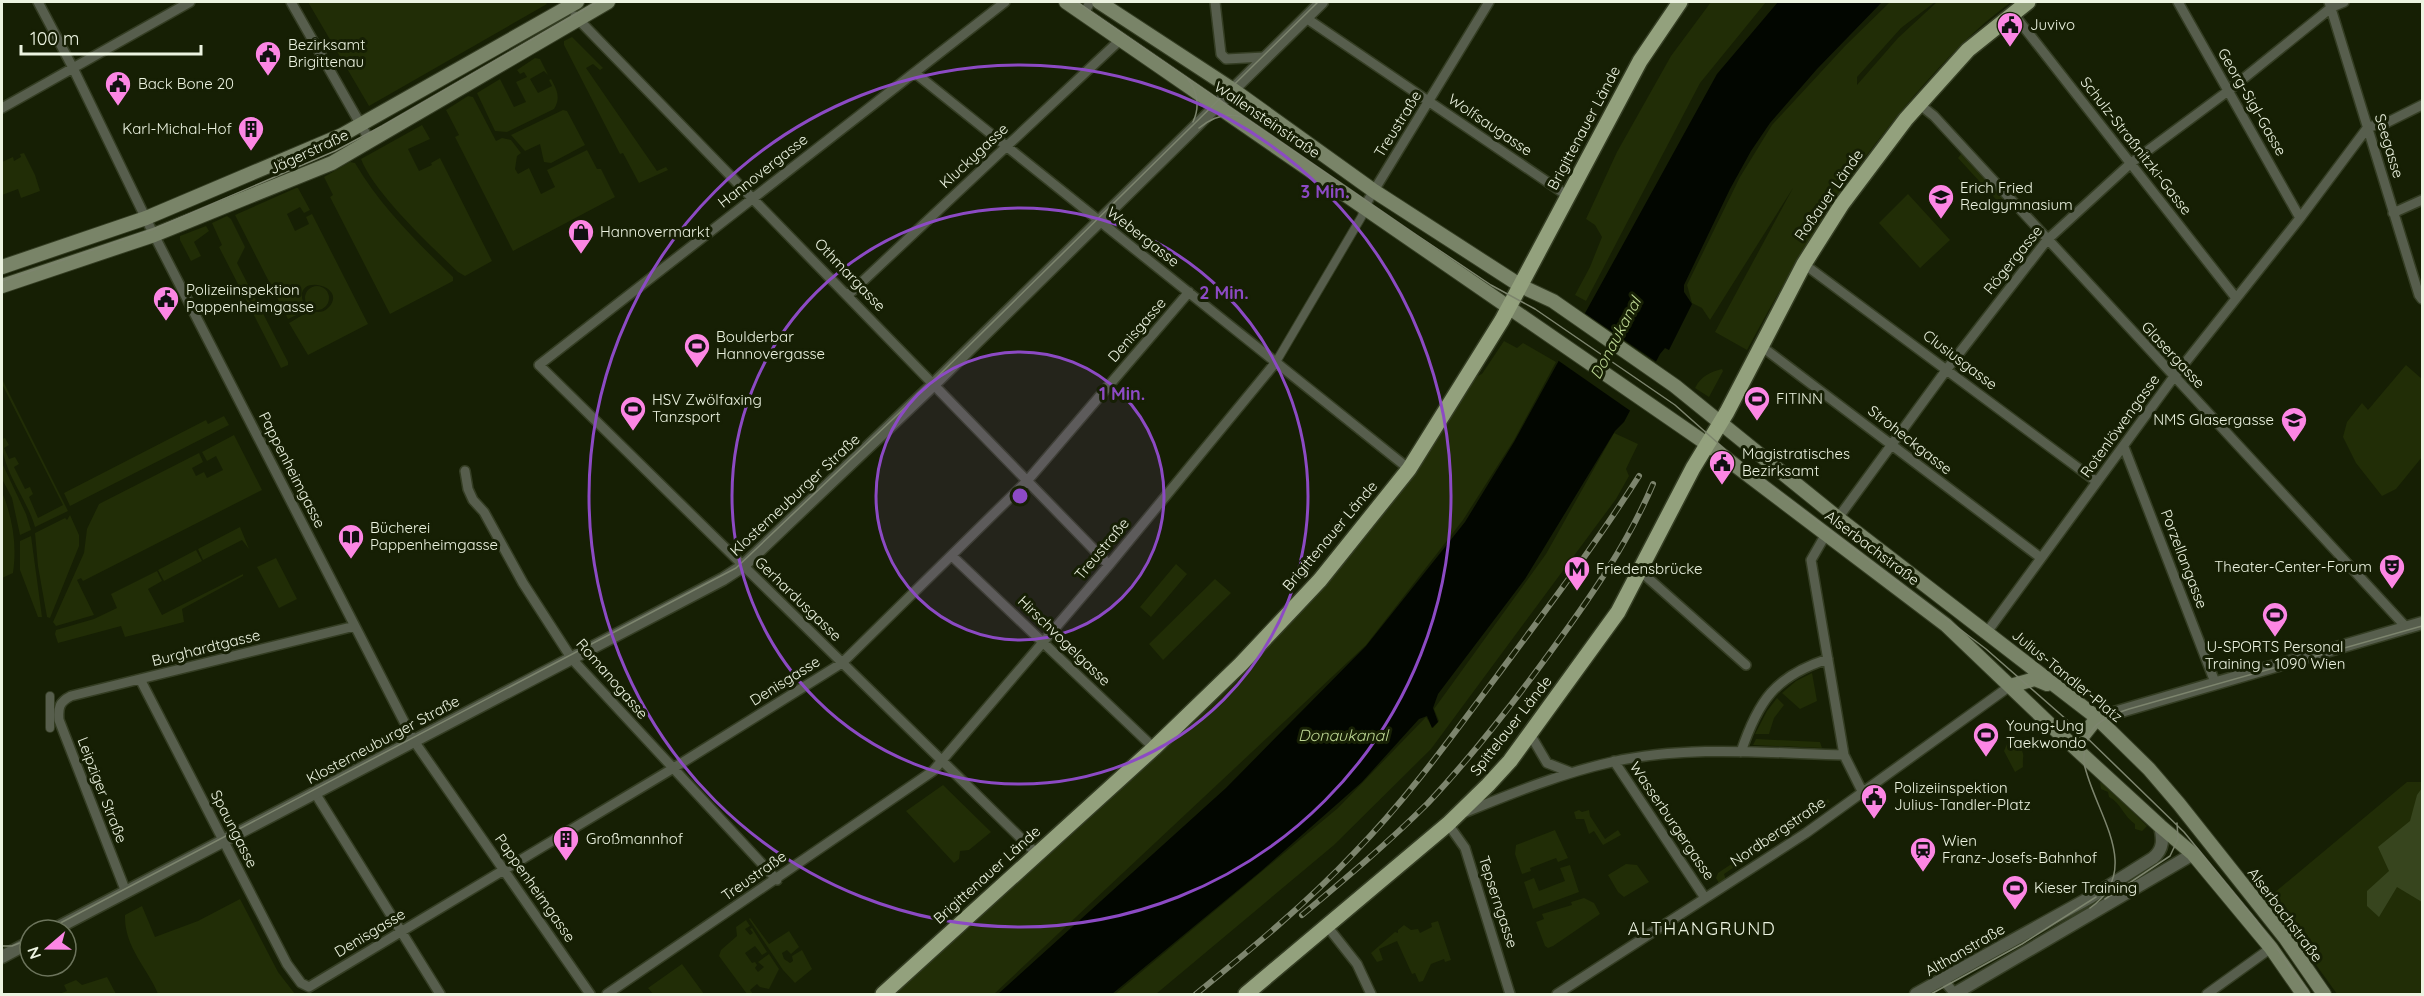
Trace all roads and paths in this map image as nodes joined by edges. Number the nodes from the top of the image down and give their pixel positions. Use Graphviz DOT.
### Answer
graph roads {
  1 [pos="38,2"];
  2 [pos="190,2"];
  3 [pos="291,2"];
  4 [pos="608,2"];
  5 [pos="1005,2"];
  6 [pos="1066,2"];
  7 [pos="1099,2"];
  8 [pos="1215,2"];
  9 [pos="1322,2"];
  10 [pos="1489,2"];
  11 [pos="1680,2"];
  12 [pos="2028,2"];
  13 [pos="2178,2"];
  14 [pos="2344,2"];
  15 [pos="571,3"];
  16 [pos="2330,4"];
  17 [pos="1087,8"];
  18 [pos="2012,12"];
  19 [pos="578,18"];
  20 [pos="1306,18"];
  21 [pos="1120,39"];
  22 [pos="1265,57"];
  23 [pos="73,68"];
  24 [pos="915,73"];
  25 [pos="1232,89"];
  26 [pos="2229,91"];
  27 [pos="1429,102"];
  28 [pos="1919,104"];
  29 [pos="1216,105"];
  30 [pos="2422,105"];
  31 [pos="2,108"];
  32 [pos="362,124"];
  33 [pos="2368,127"];
  34 [pos="370,141"];
  35 [pos="1006,147"];
  36 [pos="2131,163"];
  37 [pos="1374,191"];
  38 [pos="1568,196"];
  39 [pos="753,197"];
  40 [pos="2422,200"];
  41 [pos="1364,207"];
  42 [pos="2393,213"];
  43 [pos="146,218"];
  44 [pos="2300,218"];
  45 [pos="1099,222"];
  46 [pos="154,235"];
  47 [pos="2047,240"];
  48 [pos="1804,264"];
  49 [pos="2,267"];
  50 [pos="2,286"];
  51 [pos="1521,286"];
  52 [pos="1189,292"];
  53 [pos="848,295"];
  54 [pos="2236,298"];
  55 [pos="2422,298"];
  56 [pos="1510,306"];
  57 [pos="1761,346"];
  58 [pos="1276,362"];
  59 [pos="539,365"];
  60 [pos="1947,369"];
  61 [pos="2174,378"];
  62 [pos="934,384"];
  63 [pos="1720,423"];
  64 [pos="1707,444"];
  65 [pos="1891,445"];
  66 [pos="2124,447"];
  67 [pos="1408,469"];
  68 [pos="465,471"];
  69 [pos="1027,481"];
  70 [pos="2097,482"];
  71 [pos="1838,518"];
  72 [pos="1826,534"];
  73 [pos="952,556"];
  74 [pos="2042,558"];
  75 [pos="1109,565"];
  76 [pos="743,566"];
  77 [pos="1639,570"];
  78 [pos="2422,623"];
  79 [pos="355,626"];
  80 [pos="2406,627"];
  81 [pos="1987,632"];
  82 [pos="1043,640"];
  83 [pos="572,658"];
  84 [pos="1828,659"];
  85 [pos="842,663"];
  86 [pos="1746,665"];
  87 [pos="140,679"];
  88 [pos="2215,682"];
  89 [pos="2010,686"];
  90 [pos="2058,688"];
  91 [pos="50,696"];
  92 [pos="64,700"];
  93 [pos="2097,718"];
  94 [pos="50,728"];
  95 [pos="1530,734"];
  96 [pos="414,741"];
  97 [pos="2074,747"];
  98 [pos="1154,748"];
  99 [pos="1741,752"];
  100 [pos="1844,755"];
  101 [pos="942,761"];
  102 [pos="1614,762"];
  103 [pos="672,769"];
  104 [pos="1572,772"];
  105 [pos="315,793"];
  106 [pos="1863,793"];
  107 [pos="1453,820"];
  108 [pos="2160,826"];
  109 [pos="2202,836"];
  110 [pos="224,840"];
  111 [pos="1037,854"];
  112 [pos="2193,854"];
  113 [pos="2219,856"];
  114 [pos="503,869"];
  115 [pos="777,880"];
  116 [pos="126,892"];
  117 [pos="1705,898"];
  118 [pos="76,918"];
  119 [pos="1327,926"];
  120 [pos="400,933"];
  121 [pos="18,948"];
  122 [pos="2271,948"];
  123 [pos="2,957"];
  124 [pos="1943,980"];
  125 [pos="309,987"];
  126 [pos="440,994"];
  127 [pos="590,994"];
  128 [pos="607,994"];
  129 [pos="883,994"];
  130 [pos="1246,994"];
  131 [pos="1371,994"];
  132 [pos="1510,994"];
  133 [pos="1557,994"];
  134 [pos="1916,994"];
  135 [pos="1954,994"];
  136 [pos="2207,994"];
  137 [pos="2303,994"];
  138 [pos="2324,994"];
  1 -- 23 [label="street, Pappenheimgasse"];
  2 -- 23 [label="street"];
  3 -- 32 [label="street"];
  4 -- 19 [label="main road, Jägerstraße"];
  5 -- 24 [label="street, Hannovergasse"];
  6 -- 17 [label="main road, Wallensteinstraße"];
  7 -- 25 [label="main road, Wallensteinstraße"];
  8 -- 22 [label="street"];
  9 -- 20 [label="street, Klosterneuburger Straße"];
  10 -- 27 [label="street, Treustraße"];
  11 -- 38 [label="main road, Brigittenauer Lände"];
  12 -- 18 [label="main road, Roßauer Lände"];
  13 -- 26 [label="street, Georg-Sigl-Gasse"];
  14 -- 16 [label="street, Rögergasse"];
  15 -- 19 [label="street, Othmargasse"];
  15 -- 32 [label="main road, Jägerstraße"];
  16 -- 26 [label="street, Rögergasse"];
  16 -- 33 [label="street, Seegasse"];
  17 -- 21 [label="main road, Wallensteinstraße"];
  18 -- 28 [label="main road, Roßauer Lände"];
  18 -- 36 [label="street, Schulz-Straßnitzki-Gasse"];
  19 -- 34 [label="main road, Jägerstraße"];
  19 -- 39 [label="street, Othmargasse"];
  20 -- 22 [label="street, Klosterneuburger Straße"];
  20 -- 27 [label="street, Wolfsaugasse"];
  21 -- 29 [label="main road, Wallensteinstraße"];
  21 -- 35 [label="street, Kluckygasse"];
  22 -- 25 [label="street, Klosterneuburger Straße"];
  23 -- 31 [label="street"];
  23 -- 43 [label="street, Pappenheimgasse"];
  24 -- 35 [label="street, Webergasse"];
  24 -- 39 [label="street, Hannovergasse"];
  25 -- 29 [label="street, Klosterneuburger Straße"];
  25 -- 37 [label="main road, Wallensteinstraße"];
  26 -- 36 [label="street, Rögergasse"];
  26 -- 44 [label="street, Georg-Sigl-Gasse"];
  27 -- 37 [label="street, Treustraße"];
  27 -- 38 [label="street, Wolfsaugasse"];
  28 -- 47 [label="street, Glasergasse"];
  28 -- 48 [label="main road, Roßauer Lände"];
  29 -- 41 [label="main road, Wallensteinstraße"];
  29 -- 45 [label="street, Klosterneuburger Straße"];
  30 -- 33 [label="street"];
  32 -- 34 [label="street"];
  32 -- 43 [label="main road, Jägerstraße"];
  33 -- 42 [label="street, Seegasse"];
  33 -- 44 [label="street, Rotenlöwengasse"];
  34 -- 46 [label="main road, Jägerstraße"];
  35 -- 45 [label="street, Webergasse"];
  35 -- 53 [label="street, Kluckygasse"];
  36 -- 47 [label="street, Rögergasse"];
  36 -- 54 [label="street, Schulz-Straßnitzki-Gasse"];
  37 -- 41 [label="street, Treustraße"];
  37 -- 51 [label="main road, Wallensteinstraße"];
  38 -- 51 [label="main road, Brigittenauer Lände"];
  39 -- 53 [label="street, Othmargasse"];
  39 -- 59 [label="street, Hannovergasse"];
  40 -- 42 [label="street"];
  41 -- 56 [label="main road, Wallensteinstraße"];
  41 -- 58 [label="street, Treustraße"];
  42 -- 55 [label="street, Seegasse"];
  43 -- 46 [label="street, Pappenheimgasse"];
  43 -- 49 [label="main road, Jägerstraße"];
  44 -- 54 [label="street, Rotenlöwengasse"];
  45 -- 52 [label="street, Webergasse"];
  45 -- 62 [label="street, Klosterneuburger Straße"];
  46 -- 50 [label="main road, Jägerstraße"];
  46 -- 79 [label="street, Pappenheimgasse"];
  47 -- 60 [label="street, Rögergasse"];
  47 -- 61 [label="street, Glasergasse"];
  48 -- 57 [label="main road, Roßauer Lände"];
  48 -- 60 [label="street, Clusiusgasse"];
  51 -- 56 [label="main road, Brigittenauer Lände"];
  51 -- 63 [label="main road"];
  52 -- 58 [label="street, Webergasse"];
  52 -- 69 [label="street, Denisgasse"];
  53 -- 62 [label="street, Othmargasse"];
  54 -- 61 [label="street, Rotenlöwengasse"];
  56 -- 64 [label="main road"];
  56 -- 67 [label="main road, Brigittenauer Lände"];
  57 -- 63 [label="main road, Roßauer Lände"];
  57 -- 65 [label="street, Stroheckgasse"];
  58 -- 67 [label="street, Webergasse"];
  58 -- 75 [label="street, Treustraße"];
  59 -- 76 [label="street, Gerhardusgasse"];
  60 -- 65 [label="street, Rögergasse"];
  60 -- 70 [label="street, Clusiusgasse"];
  61 -- 66 [label="street, Rotenlöwengasse"];
  61 -- 80 [label="street, Glasergasse"];
  62 -- 69 [label="street, Othmargasse"];
  62 -- 76 [label="street, Klosterneuburger Straße"];
  63 -- 64 [label="main road, Roßauer Lände"];
  63 -- 71 [label="main road, Alserbachstraße"];
  64 -- 72 [label="main road, Alserbachstraße"];
  64 -- 77 [label="main road, Spittelauer Lände"];
  65 -- 71 [label="street, Rögergasse"];
  65 -- 74 [label="street, Stroheckgasse"];
  66 -- 70 [label="street, Rotenlöwengasse"];
  66 -- 88 [label="street, Porzellangasse"];
  67 -- 98 [label="main road, Brigittenauer Lände"];
  68 -- 83 [label="street, Romanogasse"];
  69 -- 73 [label="street, Denisgasse"];
  69 -- 75 [label="street, Othmargasse"];
  70 -- 74 [label="street, Rotenlöwengasse"];
  71 -- 81 [label="main road, Alserbachstraße"];
  72 -- 84 [label="street"];
  72 -- 89 [label="main road, Alserbachstraße"];
  73 -- 82 [label="street, Hirschvogelgasse"];
  73 -- 85 [label="street, Denisgasse"];
  74 -- 81 [label="street, Rotenlöwengasse"];
  75 -- 82 [label="street, Treustraße"];
  76 -- 83 [label="street, Klosterneuburger Straße"];
  76 -- 85 [label="street, Gerhardusgasse"];
  77 -- 86 [label="street"];
  77 -- 95 [label="main road, Spittelauer Lände"];
  78 -- 80 [label="street"];
  79 -- 87 [label="street, Burghardtgasse"];
  79 -- 96 [label="street, Pappenheimgasse"];
  80 -- 88 [label="street"];
  81 -- 90 [label="main road, Julius-Tandler-Platz"];
  82 -- 98 [label="street, Hirschvogelgasse"];
  82 -- 101 [label="street, Treustraße"];
  83 -- 96 [label="street, Klosterneuburger Straße"];
  83 -- 103 [label="street, Romanogasse"];
  84 -- 99 [label="street"];
  84 -- 100 [label="street"];
  85 -- 101 [label="street, Gerhardusgasse"];
  85 -- 103 [label="street, Denisgasse"];
  87 -- 92 [label="street, Burghardtgasse"];
  87 -- 110 [label="street, Spaungasse"];
  88 -- 93 [label="street"];
  89 -- 90 [label="main road"];
  89 -- 97 [label="main road"];
  89 -- 106 [label="street, Nordbergstraße"];
  90 -- 93 [label="main road, Julius-Tandler-Platz"];
  91 -- 94 [label="street"];
  92 -- 116 [label="street, Leipziger Straße"];
  93 -- 97 [label="main road"];
  93 -- 109 [label="main road, Julius-Tandler-Platz"];
  95 -- 104 [label="street"];
  95 -- 107 [label="main road, Spittelauer Lände"];
  96 -- 105 [label="street, Klosterneuburger Straße"];
  96 -- 114 [label="street, Pappenheimgasse"];
  97 -- 108 [label="main road"];
  98 -- 111 [label="main road, Brigittenauer Lände"];
  99 -- 100 [label="street"];
  99 -- 102 [label="street"];
  100 -- 106 [label="street"];
  101 -- 111 [label="street, Gerhardusgasse"];
  101 -- 115 [label="street, Treustraße"];
  102 -- 104 [label="street"];
  102 -- 117 [label="street, Wasserburgergasse"];
  103 -- 114 [label="street, Denisgasse"];
  103 -- 115 [label="street, Romanogasse"];
  104 -- 107 [label="street"];
  105 -- 110 [label="street, Klosterneuburger Straße"];
  105 -- 120 [label="street"];
  106 -- 117 [label="street, Nordbergstraße"];
  107 -- 119 [label="main road, Spittelauer Lände"];
  107 -- 132 [label="street, Tepserngasse"];
  108 -- 112 [label="main road"];
  108 -- 124 [label="street, Althanstraße"];
  109 -- 112 [label="main road"];
  109 -- 113 [label="main road, Julius-Tandler-Platz"];
  110 -- 116 [label="street, Klosterneuburger Straße"];
  110 -- 125 [label="street, Spaungasse"];
  111 -- 129 [label="main road, Brigittenauer Lände"];
  112 -- 122 [label="main road, Alserbachstraße"];
  112 -- 135 [label="street"];
  113 -- 138 [label="main road, Alserbachstraße"];
  114 -- 120 [label="street, Denisgasse"];
  114 -- 127 [label="street, Pappenheimgasse"];
  115 -- 128 [label="street, Treustraße"];
  116 -- 118 [label="street, Klosterneuburger Straße"];
  117 -- 133 [label="street, Nordbergstraße"];
  119 -- 130 [label="main road, Spittelauer Lände"];
  119 -- 131 [label="street"];
  120 -- 125 [label="street, Denisgasse"];
  120 -- 126 [label="street"];
  121 -- 123 [label="street"];
  122 -- 136 [label="street"];
  122 -- 137 [label="main road, Alserbachstraße"];
  124 -- 134 [label="street, Althanstraße"];
  124 -- 135 [label="street"];
}
